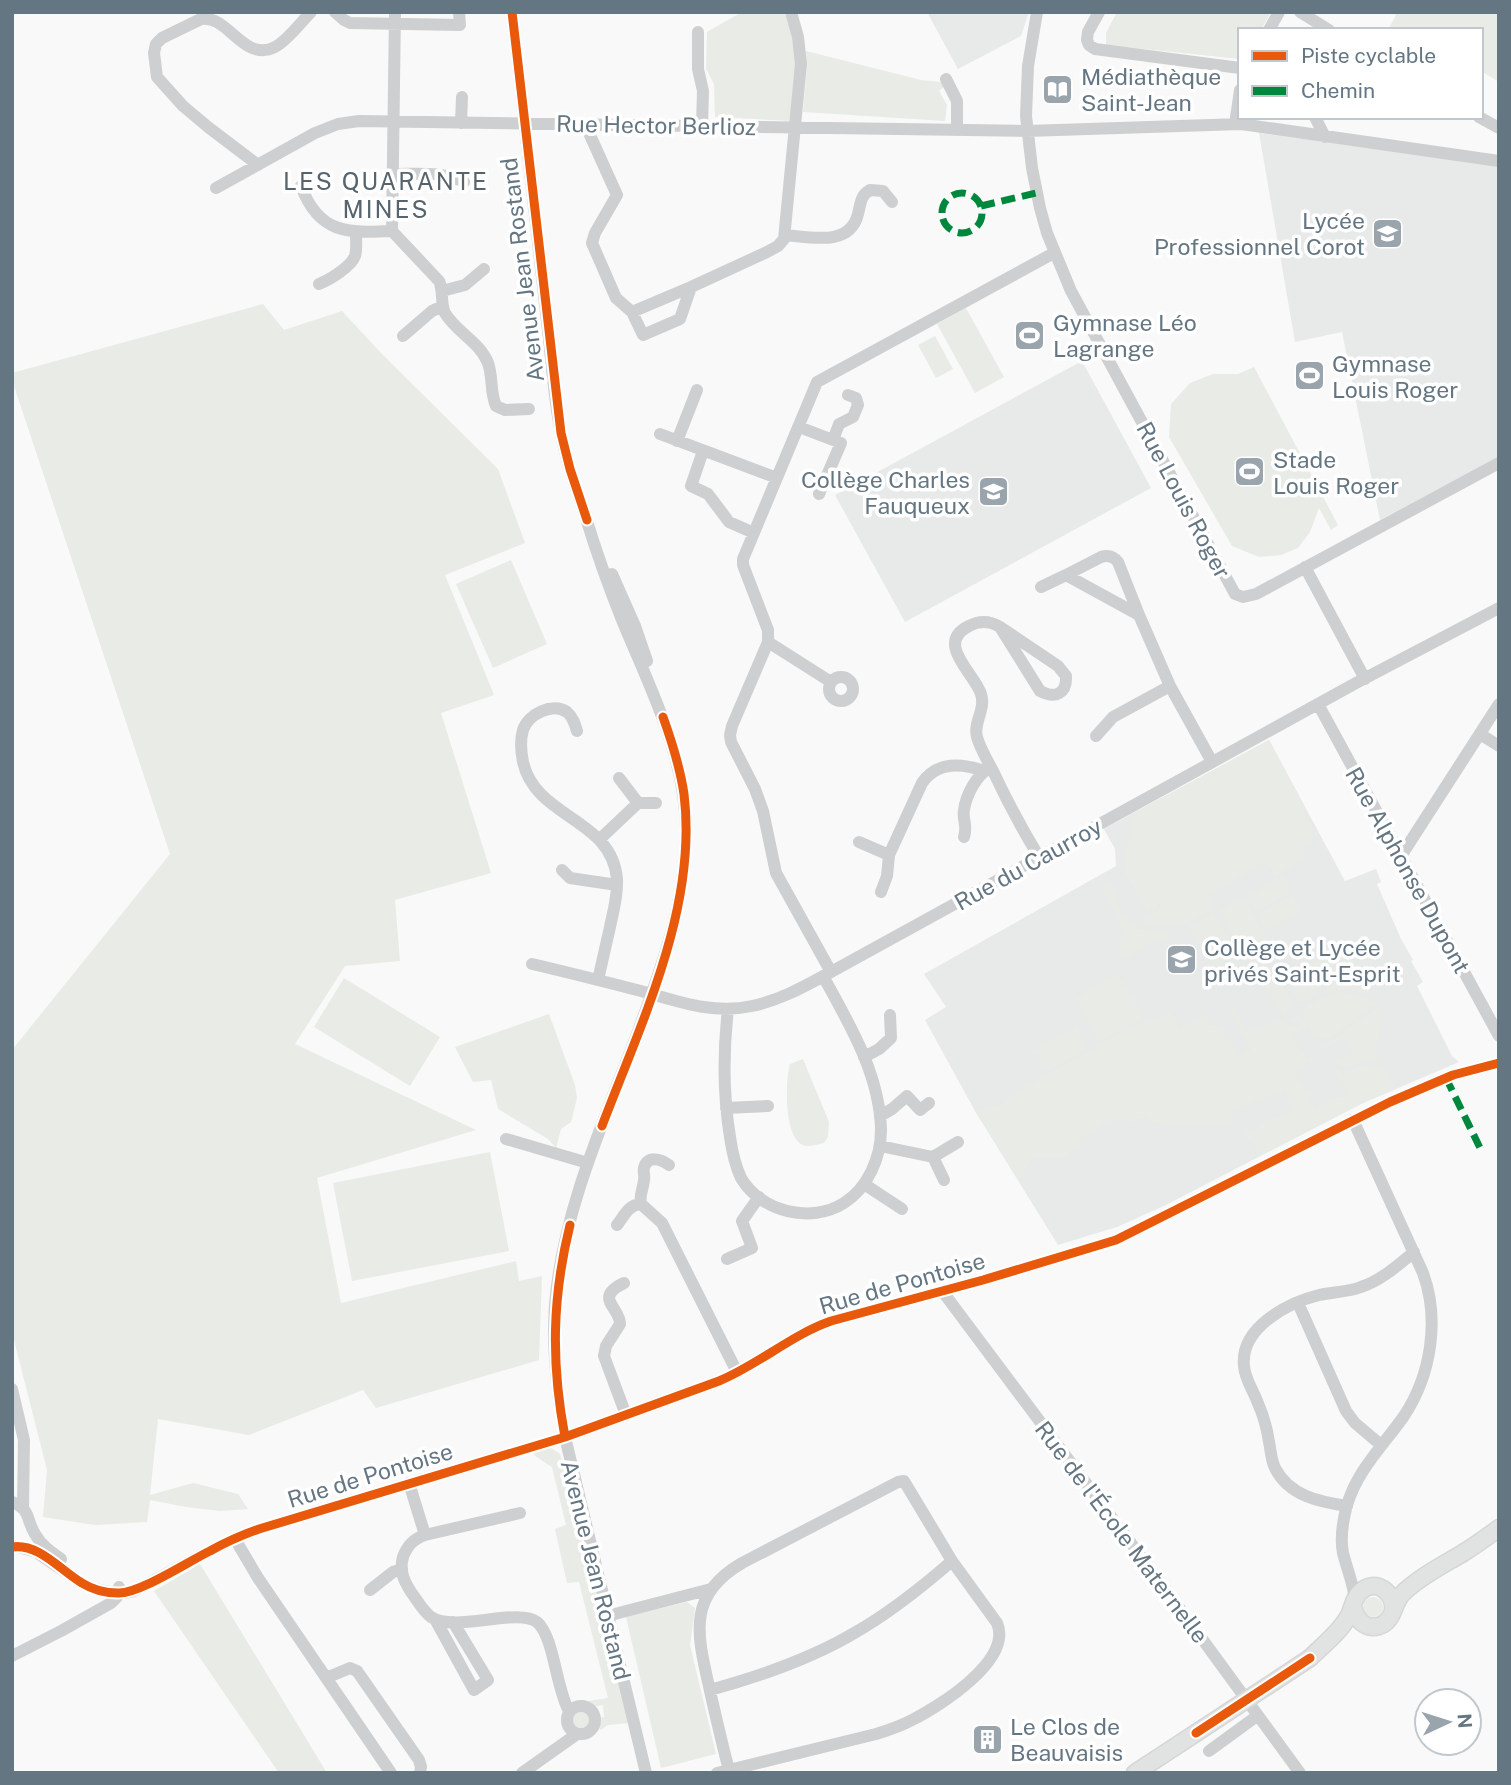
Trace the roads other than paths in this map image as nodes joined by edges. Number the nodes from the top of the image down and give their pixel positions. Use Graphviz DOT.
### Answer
graph roads {
  1 [pos="311,12"];
  2 [pos="335,12"];
  3 [pos="459,12"];
  4 [pos="512,12"];
  5 [pos="791,12"];
  6 [pos="1037,12"];
  7 [pos="1099,12"];
  8 [pos="1279,12"];
  9 [pos="1300,12"];
  10 [pos="394,18"];
  11 [pos="1270,28"];
  12 [pos="1326,28"];
  13 [pos="698,32"];
  14 [pos="1238,68"];
  15 [pos="946,79"];
  16 [pos="462,97"];
  17 [pos="1238,107"];
  18 [pos="1316,119"];
  19 [pos="1483,119"];
  20 [pos="393,122"];
  21 [pos="461,123"];
  22 [pos="525,123"];
  23 [pos="585,124"];
  24 [pos="1236,124"];
  25 [pos="702,126"];
  26 [pos="795,128"];
  27 [pos="1499,128"];
  28 [pos="957,130"];
  29 [pos="1027,131"];
  30 [pos="1325,137"];
  31 [pos="1499,161"];
  32 [pos="258,165"];
  33 [pos="393,174"];
  34 [pos="464,182"];
  35 [pos="301,187"];
  36 [pos="216,188"];
  37 [pos="892,202"];
  38 [pos="392,231"];
  39 [pos="356,233"];
  40 [pos="785,235"];
  41 [pos="1054,253"];
  42 [pos="484,269"];
  43 [pos="319,284"];
  44 [pos="691,287"];
  45 [pos="442,291"];
  46 [pos="443,306"];
  47 [pos="632,312"];
  48 [pos="403,336"];
  49 [pos="696,390"];
  50 [pos="848,395"];
  51 [pos="529,409"];
  52 [pos="799,427"];
  53 [pos="660,434"];
  54 [pos="833,440"];
  55 [pos="677,441"];
  56 [pos="703,451"];
  57 [pos="1499,463"];
  58 [pos="777,478"];
  59 [pos="819,494"];
  60 [pos="754,533"];
  61 [pos="1305,567"];
  62 [pos="1066,575"];
  63 [pos="1041,587"];
  64 [pos="1499,608"];
  65 [pos="1139,615"];
  66 [pos="1000,627"];
  67 [pos="768,642"];
  68 [pos="1365,679"];
  69 [pos="831,682"];
  70 [pos="1170,685"];
  71 [pos="1318,704"];
  72 [pos="1499,704"];
  73 [pos="577,731"];
  74 [pos="1480,734"];
  75 [pos="1096,736"];
  76 [pos="1499,746"];
  77 [pos="1212,762"];
  78 [pos="988,769"];
  79 [pos="619,778"];
  80 [pos="638,803"];
  81 [pos="656,803"];
  82 [pos="964,838"];
  83 [pos="600,839"];
  84 [pos="859,842"];
  85 [pos="890,855"];
  86 [pos="1401,856"];
  87 [pos="1039,857"];
  88 [pos="567,880"];
  89 [pos="617,885"];
  90 [pos="881,892"];
  91 [pos="532,964"];
  92 [pos="827,974"];
  93 [pos="598,980"];
  94 [pos="652,995"];
  95 [pos="728,1009"];
  96 [pos="890,1015"];
  97 [pos="1499,1037"];
  98 [pos="864,1057"];
  99 [pos="1499,1063"];
  100 [pos="929,1103"];
  101 [pos="768,1107"];
  102 [pos="726,1108"];
  103 [pos="880,1116"];
  104 [pos="1353,1120"];
  105 [pos="506,1139"];
  106 [pos="958,1142"];
  107 [pos="880,1146"];
  108 [pos="933,1157"];
  109 [pos="588,1163"];
  110 [pos="668,1165"];
  111 [pos="944,1180"];
  112 [pos="864,1184"];
  113 [pos="759,1197"];
  114 [pos="641,1204"];
  115 [pos="902,1209"];
  116 [pos="617,1225"];
  117 [pos="1414,1252"];
  118 [pos="727,1258"];
  119 [pos="619,1285"];
  120 [pos="943,1292"];
  121 [pos="1298,1303"];
  122 [pos="737,1372"];
  123 [pos="12,1389"];
  124 [pos="626,1415"];
  125 [pos="565,1437"];
  126 [pos="1381,1445"];
  127 [pos="23,1469"];
  128 [pos="409,1483"];
  129 [pos="12,1490"];
  130 [pos="18,1505"];
  131 [pos="1347,1506"];
  132 [pos="520,1513"];
  133 [pos="30,1523"];
  134 [pos="1499,1528"];
  135 [pos="425,1535"];
  136 [pos="235,1539"];
  137 [pos="14,1547"];
  138 [pos="952,1561"];
  139 [pos="1347,1565"];
  140 [pos="1439,1567"];
  141 [pos="402,1569"];
  142 [pos="1379,1588"];
  143 [pos="711,1589"];
  144 [pos="119,1590"];
  145 [pos="370,1590"];
  146 [pos="1354,1603"];
  147 [pos="1393,1612"];
  148 [pos="607,1616"];
  149 [pos="435,1619"];
  150 [pos="453,1622"];
  151 [pos="1364,1624"];
  152 [pos="12,1656"];
  153 [pos="1310,1658"];
  154 [pos="326,1678"];
  155 [pos="710,1690"];
  156 [pos="569,1712"];
  157 [pos="1257,1716"];
  158 [pos="577,1734"];
  159 [pos="1209,1751"];
  160 [pos="723,1771"];
  161 [pos="391,1773"];
  162 [pos="420,1773"];
  163 [pos="522,1773"];
  164 [pos="646,1773"];
  165 [pos="1135,1773"];
  166 [pos="1300,1773"];
  1 -- 32 [label="street"];
  2 -- 10 [label="street"];
  3 -- 10 [label="street"];
  4 -- 22 [label="street, Avenue Jean Rostand"];
  5 -- 26 [label="street"];
  6 -- 29 [label="street, Rue Louis Roger"];
  7 -- 14 [label="street"];
  8 -- 11 [label="street"];
  9 -- 12 [label="street"];
  10 -- 20 [label="street"];
  13 -- 25 [label="street"];
  15 -- 28 [label="street"];
  16 -- 21 [label="street"];
  17 -- 24 [label="street"];
  18 -- 30 [label="street"];
  19 -- 27 [label="street"];
  20 -- 21 [label="street, Rue Hector Berlioz"];
  20 -- 32 [label="street, Rue Hector Berlioz"];
  20 -- 33 [label="street"];
  21 -- 22 [label="street, Rue Hector Berlioz"];
  22 -- 23 [label="street, Rue Hector Berlioz"];
  22 -- 94 [label="street, Avenue Jean Rostand"];
  23 -- 25 [label="street, Rue Hector Berlioz"];
  23 -- 47 [label="street"];
  24 -- 29 [label="street, Rue Hector Berlioz"];
  24 -- 30 [label="street, Rue Hector Berlioz"];
  25 -- 26 [label="street, Rue Hector Berlioz"];
  26 -- 28 [label="street, Rue Hector Berlioz"];
  26 -- 40 [label="street"];
  28 -- 29 [label="street, Rue Hector Berlioz"];
  29 -- 41 [label="street, Rue Louis Roger"];
  30 -- 31 [label="street, Rue Hector Berlioz"];
  32 -- 36 [label="street, Rue Hector Berlioz"];
  33 -- 34 [label="street"];
  33 -- 38 [label="street"];
  35 -- 39 [label="street"];
  37 -- 40 [label="street"];
  38 -- 39 [label="street"];
  38 -- 45 [label="street"];
  39 -- 43 [label="street"];
  40 -- 44 [label="street"];
  41 -- 52 [label="street"];
  41 -- 61 [label="street, Rue Louis Roger"];
  42 -- 45 [label="street"];
  44 -- 47 [label="street"];
  44 -- 47 [label="street"];
  45 -- 46 [label="street"];
  46 -- 48 [label="street"];
  46 -- 51 [label="street"];
  49 -- 55 [label="street"];
  50 -- 54 [label="street"];
  52 -- 54 [label="street"];
  52 -- 58 [label="street"];
  53 -- 55 [label="street"];
  54 -- 59 [label="street"];
  55 -- 56 [label="street"];
  56 -- 58 [label="street"];
  56 -- 60 [label="street"];
  57 -- 61 [label="street, Rue Louis Roger"];
  58 -- 60 [label="street"];
  60 -- 67 [label="street"];
  61 -- 68 [label="street"];
  62 -- 63 [label="street"];
  62 -- 65 [label="street"];
  62 -- 65 [label="street"];
  64 -- 68 [label="street, Rue du Caurroy"];
  65 -- 70 [label="street"];
  66 -- 66 [label="street"];
  66 -- 78 [label="street"];
  67 -- 69 [label="street"];
  67 -- 92 [label="street"];
  68 -- 71 [label="street, Rue du Caurroy"];
  70 -- 75 [label="street"];
  70 -- 77 [label="street"];
  71 -- 77 [label="street, Rue du Caurroy"];
  71 -- 86 [label="street, Rue Alphonse Dupont"];
  72 -- 74 [label="street"];
  73 -- 83 [label="street"];
  74 -- 76 [label="street"];
  74 -- 86 [label="street"];
  77 -- 87 [label="street, Rue du Caurroy"];
  78 -- 82 [label="street"];
  78 -- 85 [label="street"];
  78 -- 87 [label="street"];
  79 -- 80 [label="street"];
  80 -- 81 [label="street"];
  80 -- 83 [label="street"];
  83 -- 89 [label="street"];
  84 -- 85 [label="street"];
  85 -- 90 [label="street"];
  86 -- 97 [label="street, Rue Alphonse Dupont"];
  87 -- 92 [label="street, Rue du Caurroy"];
  88 -- 89 [label="street"];
  89 -- 93 [label="street"];
  91 -- 93 [label="street, Rue du Caurroy"];
  92 -- 95 [label="street, Rue du Caurroy"];
  92 -- 98 [label="street"];
  93 -- 94 [label="street, Rue du Caurroy"];
  94 -- 95 [label="street, Rue du Caurroy"];
  94 -- 109 [label="street, Avenue Jean Rostand"];
  95 -- 102 [label="street"];
  96 -- 98 [label="street"];
  98 -- 103 [label="street"];
  99 -- 104 [label="street, Rue de Pontoise"];
  100 -- 103 [label="street"];
  101 -- 102 [label="street"];
  102 -- 113 [label="street"];
  103 -- 107 [label="street"];
  104 -- 117 [label="street"];
  104 -- 120 [label="street, Rue de Pontoise"];
  105 -- 109 [label="street"];
  106 -- 108 [label="street"];
  107 -- 108 [label="street"];
  107 -- 112 [label="street"];
  108 -- 111 [label="street"];
  109 -- 125 [label="street, Avenue Jean Rostand"];
  110 -- 114 [label="street"];
  112 -- 113 [label="street"];
  112 -- 115 [label="street"];
  113 -- 118 [label="street"];
  114 -- 116 [label="street"];
  114 -- 122 [label="street"];
  117 -- 121 [label="street"];
  117 -- 126 [label="street"];
  119 -- 124 [label="street"];
  120 -- 122 [label="street, Rue de Pontoise"];
  120 -- 157 [label="street, Rue de l'École Maternelle"];
  121 -- 126 [label="street"];
  121 -- 131 [label="street"];
  122 -- 124 [label="street, Rue de Pontoise"];
  123 -- 127 [label="street"];
  124 -- 125 [label="street, Rue de Pontoise"];
  125 -- 128 [label="street, Rue de Pontoise"];
  125 -- 148 [label="street, Avenue Jean Rostand"];
  126 -- 131 [label="street"];
  127 -- 129 [label="street"];
  127 -- 130 [label="street"];
  128 -- 135 [label="street"];
  128 -- 136 [label="street, Rue de Pontoise"];
  130 -- 133 [label="street"];
  131 -- 139 [label="street"];
  132 -- 135 [label="street"];
  133 -- 137 [label="street"];
  133 -- 144 [label="street"];
  134 -- 140 [label="main road"];
  135 -- 141 [label="street"];
  136 -- 144 [label="street, Rue de Pontoise"];
  136 -- 154 [label="street"];
  137 -- 144 [label="street"];
  138 -- 143 [label="street"];
  138 -- 155 [label="street"];
  138 -- 160 [label="street"];
  139 -- 142 [label="street"];
  139 -- 146 [label="street"];
  140 -- 142 [label="main road"];
  140 -- 147 [label="main road"];
  141 -- 145 [label="street"];
  141 -- 149 [label="street"];
  142 -- 146 [label="main road"];
  142 -- 147 [label="main road"];
  143 -- 148 [label="street"];
  143 -- 155 [label="street"];
  144 -- 152 [label="street"];
  146 -- 151 [label="main road"];
  146 -- 153 [label="main road"];
  147 -- 151 [label="main road"];
  148 -- 164 [label="street, Avenue Jean Rostand"];
  149 -- 150 [label="street"];
  149 -- 150 [label="street"];
  150 -- 156 [label="street"];
  151 -- 153 [label="main road"];
  153 -- 165 [label="main road, bridge"];
  154 -- 161 [label="street"];
  154 -- 162 [label="street"];
  155 -- 160 [label="street"];
  156 -- 158 [label="street"];
  156 -- 158 [label="street"];
  157 -- 159 [label="street"];
  157 -- 166 [label="street, Rue de l'École Maternelle"];
  158 -- 163 [label="street"];
}
